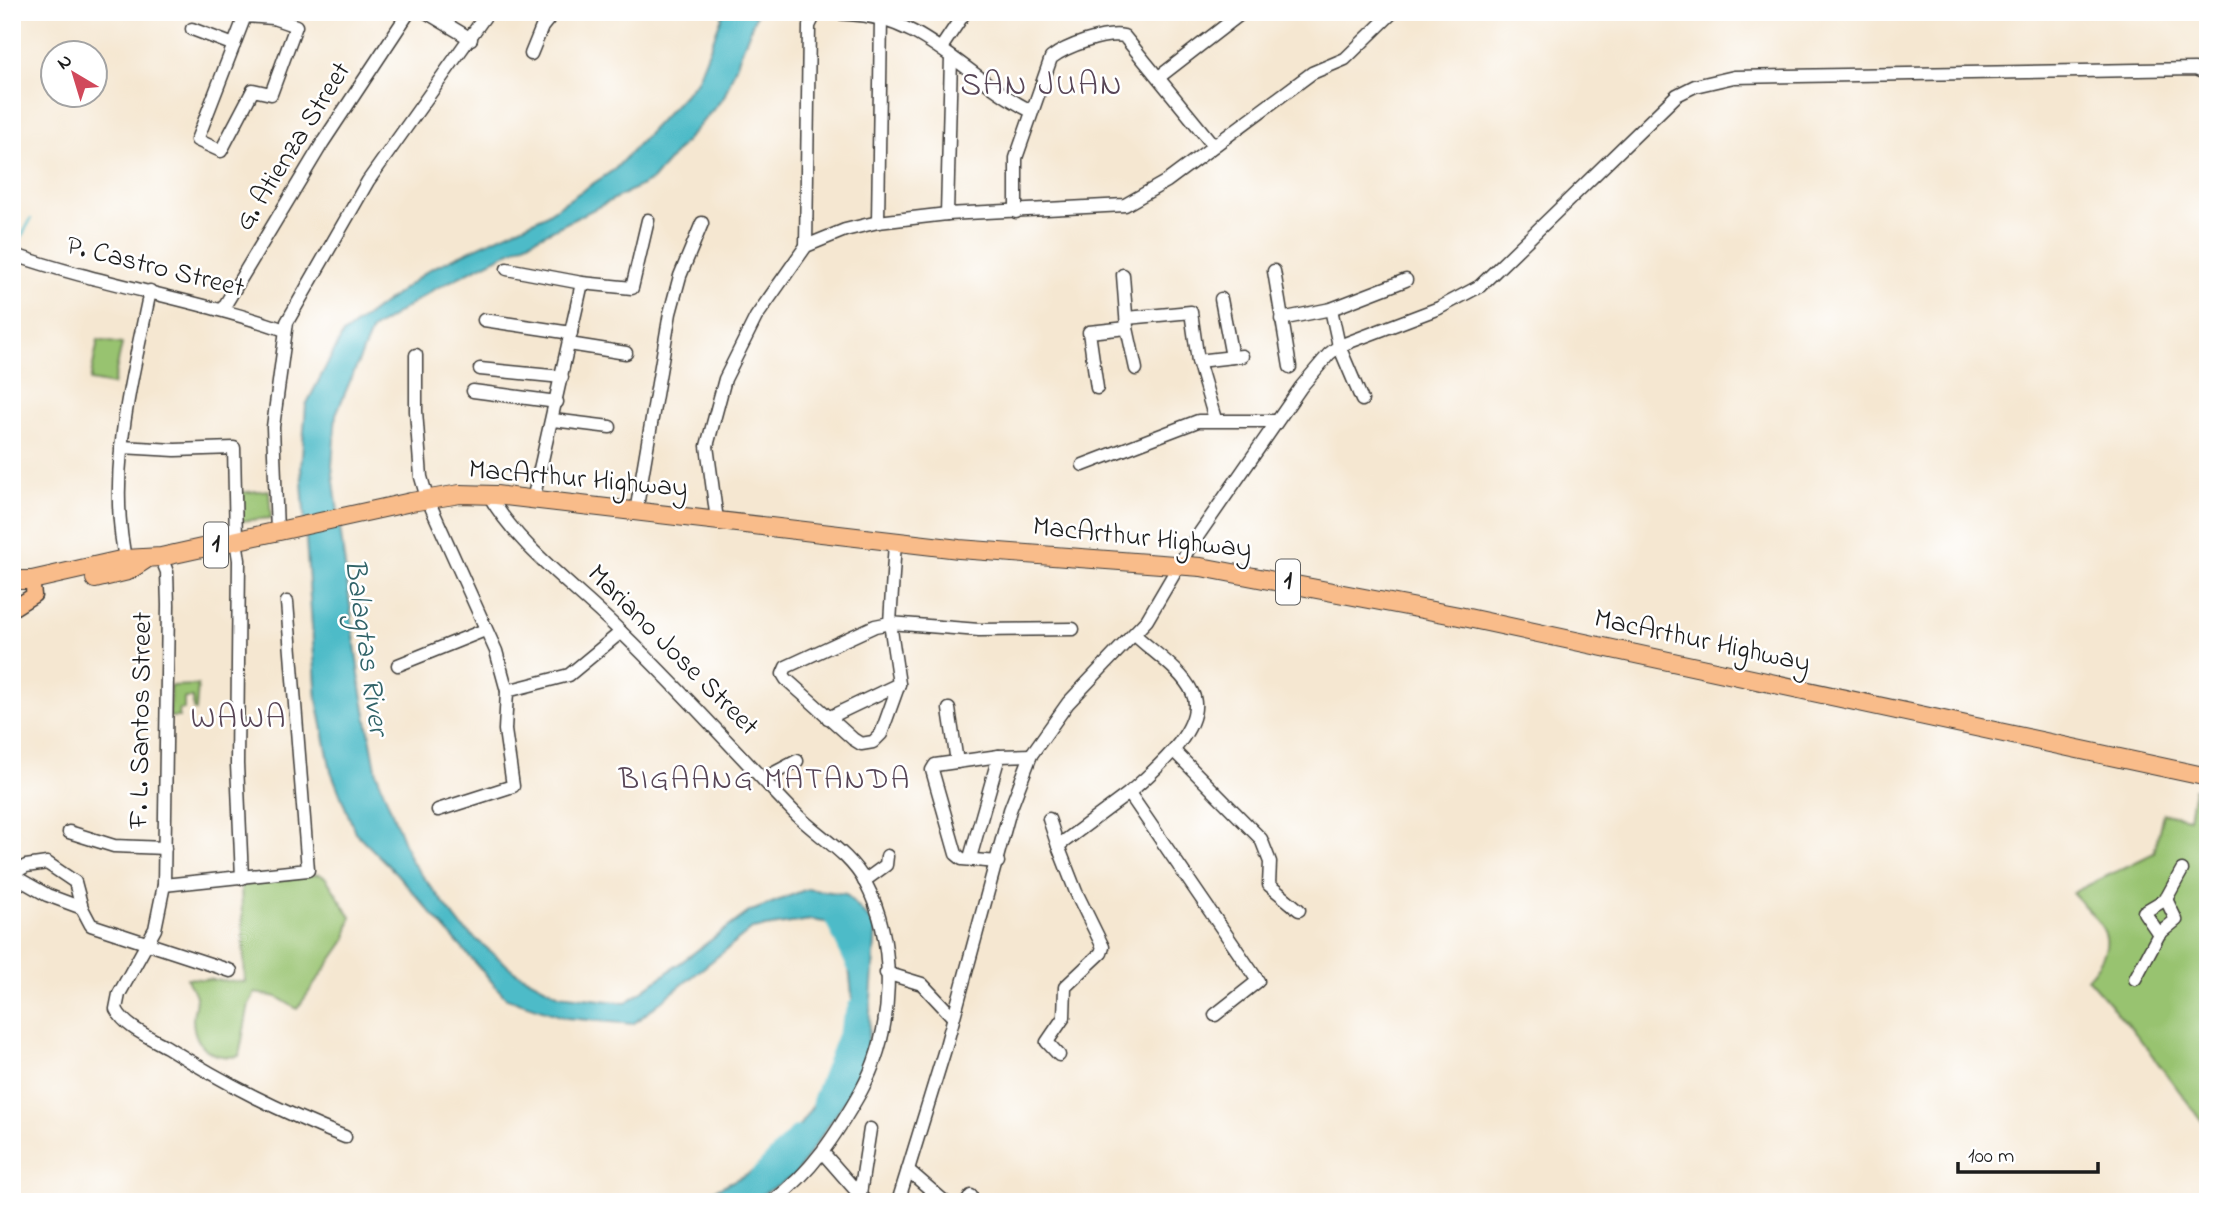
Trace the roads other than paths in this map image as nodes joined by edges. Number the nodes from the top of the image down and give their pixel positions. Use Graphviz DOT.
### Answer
graph roads {
  1 [pos="409,12"];
  2 [pos="426,12"];
  3 [pos="488,12"];
  4 [pos="554,12"];
  5 [pos="965,12"];
  6 [pos="1243,12"];
  7 [pos="1393,12"];
  8 [pos="274,15"];
  9 [pos="881,18"];
  10 [pos="192,29"];
  11 [pos="471,39"];
  12 [pos="234,45"];
  13 [pos="941,48"];
  14 [pos="531,54"];
  15 [pos="951,57"];
  16 [pos="2208,74"];
  17 [pos="1159,77"];
  18 [pos="1031,111"];
  19 [pos="1213,145"];
  20 [pos="1016,212"];
  21 [pos="947,214"];
  22 [pos="648,220"];
  23 [pos="878,222"];
  24 [pos="702,223"];
  25 [pos="806,246"];
  26 [pos="12,254"];
  27 [pos="507,269"];
  28 [pos="1275,271"];
  29 [pos="1123,275"];
  30 [pos="1406,280"];
  31 [pos="582,283"];
  32 [pos="150,291"];
  33 [pos="1221,299"];
  34 [pos="1331,309"];
  35 [pos="222,310"];
  36 [pos="1282,319"];
  37 [pos="484,320"];
  38 [pos="1127,323"];
  39 [pos="285,330"];
  40 [pos="570,338"];
  41 [pos="1339,346"];
  42 [pos="626,353"];
  43 [pos="416,355"];
  44 [pos="1198,361"];
  45 [pos="1290,367"];
  46 [pos="480,369"];
  47 [pos="1136,369"];
  48 [pos="562,377"];
  49 [pos="1097,388"];
  50 [pos="472,391"];
  51 [pos="1362,400"];
  52 [pos="557,402"];
  53 [pos="1215,419"];
  54 [pos="553,420"];
  55 [pos="1277,421"];
  56 [pos="610,427"];
  57 [pos="121,447"];
  58 [pos="1083,465"];
  59 [pos="489,495"];
  60 [pos="427,498"];
  61 [pos="533,500"];
  62 [pos="636,512"];
  63 [pos="717,520"];
  64 [pos="282,530"];
  65 [pos="236,541"];
  66 [pos="895,542"];
  67 [pos="153,558"];
  68 [pos="1180,564"];
  69 [pos="126,565"];
  70 [pos="12,580"];
  71 [pos="34,586"];
  72 [pos="12,591"];
  73 [pos="287,602"];
  74 [pos="12,609"];
  75 [pos="890,623"];
  76 [pos="1073,629"];
  77 [pos="485,630"];
  78 [pos="621,632"];
  79 [pos="1134,634"];
  80 [pos="398,665"];
  81 [pos="899,684"];
  82 [pos="507,691"];
  83 [pos="949,709"];
  84 [pos="828,718"];
  85 [pos="1174,751"];
  86 [pos="1031,755"];
  87 [pos="999,756"];
  88 [pos="797,761"];
  89 [pos="957,762"];
  90 [pos="2208,777"];
  91 [pos="763,779"];
  92 [pos="1129,793"];
  93 [pos="438,810"];
  94 [pos="1049,819"];
  95 [pos="69,832"];
  96 [pos="1058,846"];
  97 [pos="165,848"];
  98 [pos="887,856"];
  99 [pos="970,858"];
  100 [pos="998,862"];
  101 [pos="2182,870"];
  102 [pos="12,874"];
  103 [pos="242,878"];
  104 [pos="864,881"];
  105 [pos="164,885"];
  106 [pos="2166,899"];
  107 [pos="82,908"];
  108 [pos="1299,910"];
  109 [pos="2159,934"];
  110 [pos="148,944"];
  111 [pos="231,971"];
  112 [pos="886,973"];
  113 [pos="2135,979"];
  114 [pos="1215,1015"];
  115 [pos="953,1017"];
  116 [pos="1059,1055"];
  117 [pos="870,1129"];
  118 [pos="345,1136"];
  119 [pos="824,1154"];
  120 [pos="908,1170"];
  121 [pos="863,1198"];
  122 [pos="772,1202"];
  123 [pos="898,1202"];
  124 [pos="945,1202"];
  1 -- 35 [label="street, G. Atienza Street"];
  2 -- 11 [label="street"];
  3 -- 11 [label="street"];
  4 -- 14 [label="street"];
  5 -- 13 [label="street"];
  6 -- 17 [label="street"];
  7 -- 19 [label="street"];
  8 -- 12 [label="street"];
  8 -- 12 [label="street"];
  9 -- 13 [label="street"];
  9 -- 23 [label="street"];
  9 -- 25 [label="street"];
  10 -- 12 [label="street"];
  11 -- 39 [label="street"];
  13 -- 15 [label="street"];
  15 -- 18 [label="street"];
  15 -- 21 [label="street"];
  16 -- 41 [label="street"];
  17 -- 18 [label="street"];
  17 -- 19 [label="street"];
  18 -- 20 [label="street"];
  19 -- 20 [label="street"];
  20 -- 21 [label="street"];
  21 -- 23 [label="street"];
  22 -- 31 [label="street"];
  23 -- 25 [label="street"];
  24 -- 62 [label="street"];
  25 -- 63 [label="street"];
  26 -- 32 [label="street, P. Castro Street"];
  27 -- 31 [label="street"];
  28 -- 36 [label="street"];
  29 -- 38 [label="street"];
  30 -- 34 [label="street"];
  31 -- 40 [label="street"];
  32 -- 35 [label="street, P. Castro Street"];
  32 -- 57 [label="street"];
  33 -- 44 [label="street"];
  34 -- 36 [label="street"];
  34 -- 41 [label="street"];
  35 -- 39 [label="street, P. Castro Street"];
  36 -- 45 [label="street"];
  37 -- 40 [label="street"];
  38 -- 44 [label="street"];
  38 -- 47 [label="street"];
  38 -- 49 [label="street"];
  39 -- 64 [label="street"];
  40 -- 42 [label="street"];
  40 -- 48 [label="street"];
  41 -- 51 [label="street"];
  41 -- 55 [label="street"];
  43 -- 60 [label="street"];
  44 -- 53 [label="street"];
  46 -- 48 [label="street"];
  48 -- 52 [label="street"];
  50 -- 52 [label="street"];
  52 -- 54 [label="street"];
  53 -- 55 [label="street"];
  53 -- 58 [label="street"];
  54 -- 56 [label="street"];
  54 -- 61 [label="street"];
  55 -- 68 [label="street"];
  57 -- 65 [label="street"];
  57 -- 69 [label="street"];
  59 -- 60 [label="highway, MacArthur Highway / 1"];
  59 -- 61 [label="highway, MacArthur Highway / 1"];
  59 -- 78 [label="street, Mariano Jose Street"];
  60 -- 64 [label="highway, MacArthur Highway / 1"];
  60 -- 77 [label="street"];
  61 -- 62 [label="highway, MacArthur Highway / 1"];
  62 -- 63 [label="highway, MacArthur Highway / 1"];
  63 -- 66 [label="highway, MacArthur Highway / 1"];
  64 -- 65 [label="highway, MacArthur Highway / 1"];
  65 -- 67 [label="highway, MacArthur Highway / 1"];
  65 -- 103 [label="street"];
  66 -- 68 [label="highway, MacArthur Highway / 1"];
  66 -- 75 [label="street"];
  67 -- 69 [label="highway, MacArthur Highway / 1"];
  67 -- 97 [label="street, F. L. Santos Street"];
  68 -- 79 [label="street"];
  68 -- 90 [label="highway, MacArthur Highway / 1"];
  69 -- 71 [label="highway, MacArthur Highway / 1"];
  70 -- 71 [label="highway, MacArthur Highway / 1"];
  71 -- 72 [label="highway, MacArthur Highway / 1"];
  71 -- 74 [label="main road"];
  73 -- 103 [label="street"];
  75 -- 76 [label="street"];
  75 -- 81 [label="street"];
  75 -- 84 [label="street"];
  77 -- 80 [label="street"];
  77 -- 82 [label="street"];
  78 -- 82 [label="street"];
  78 -- 91 [label="street, Mariano Jose Street"];
  79 -- 85 [label="street"];
  79 -- 86 [label="street"];
  81 -- 84 [label="street"];
  81 -- 84 [label="street"];
  82 -- 93 [label="street"];
  83 -- 89 [label="street"];
  85 -- 92 [label="street"];
  85 -- 108 [label="street"];
  86 -- 87 [label="street"];
  86 -- 100 [label="street"];
  87 -- 89 [label="street"];
  87 -- 99 [label="street"];
  88 -- 91 [label="street"];
  89 -- 99 [label="street"];
  91 -- 104 [label="street, Mariano Jose Street"];
  92 -- 96 [label="street"];
  92 -- 114 [label="street"];
  94 -- 96 [label="street"];
  95 -- 97 [label="street"];
  96 -- 116 [label="street"];
  97 -- 105 [label="street, F. L. Santos Street"];
  98 -- 104 [label="street"];
  99 -- 100 [label="street"];
  100 -- 115 [label="street"];
  101 -- 106 [label="street"];
  102 -- 107 [label="street"];
  102 -- 107 [label="street"];
  103 -- 105 [label="street"];
  104 -- 112 [label="street, Mariano Jose Street"];
  105 -- 110 [label="street, F. L. Santos Street"];
  106 -- 109 [label="street"];
  106 -- 109 [label="street"];
  107 -- 110 [label="street"];
  109 -- 113 [label="street"];
  110 -- 111 [label="street"];
  110 -- 118 [label="street, F. L. Santos Street"];
  112 -- 115 [label="street"];
  112 -- 119 [label="street, Mariano Jose Street"];
  115 -- 120 [label="street"];
  117 -- 121 [label="street"];
  119 -- 121 [label="street"];
  119 -- 122 [label="street, Mariano Jose Street"];
  120 -- 123 [label="street"];
  120 -- 124 [label="street"];
}
